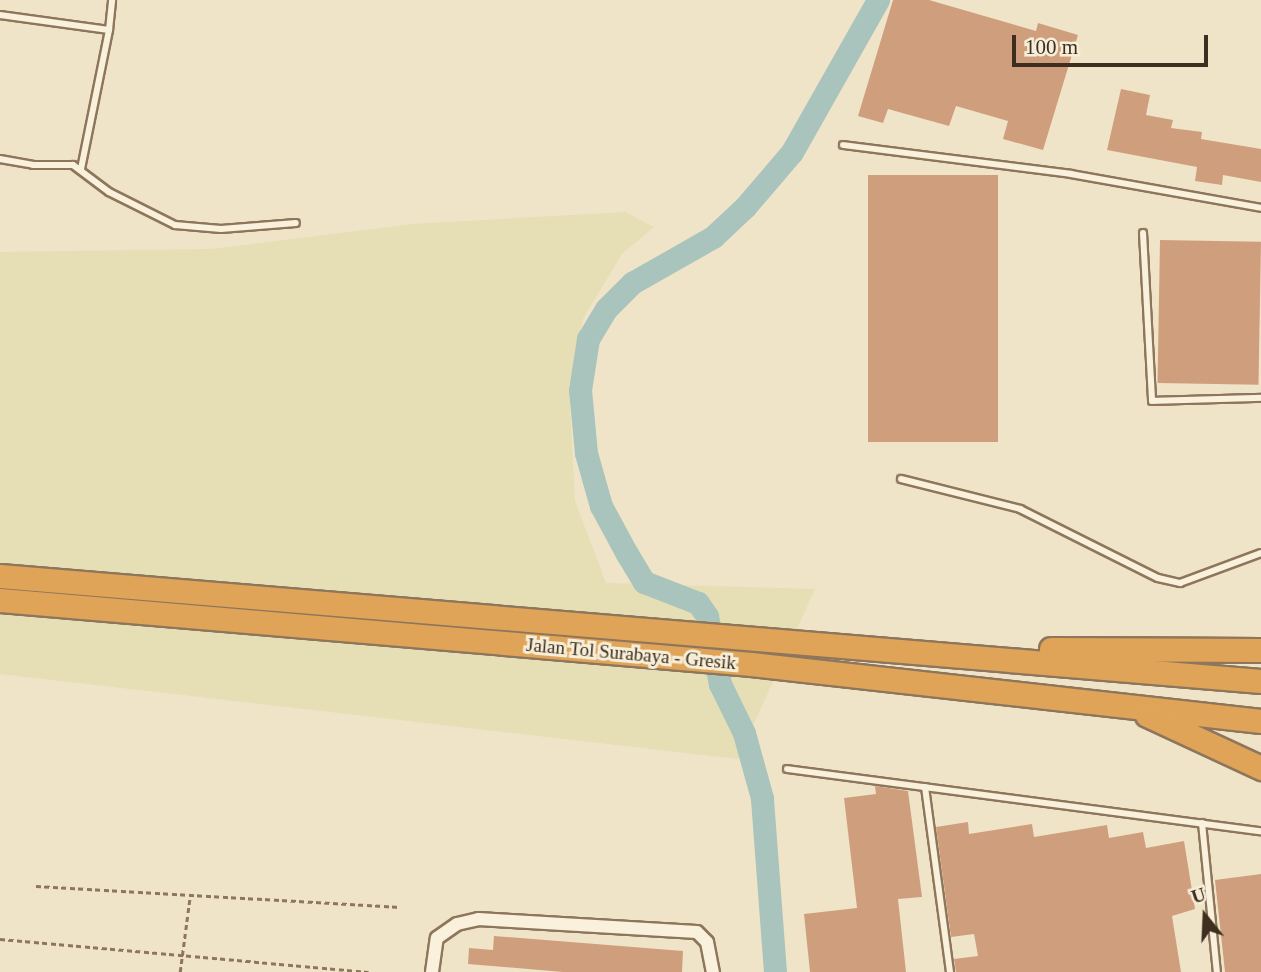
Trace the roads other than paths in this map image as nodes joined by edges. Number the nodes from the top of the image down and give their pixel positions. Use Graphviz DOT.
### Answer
graph roads {
  1 [pos="112,0"];
  2 [pos="0,15"];
  3 [pos="108,30"];
  4 [pos="843,145"];
  5 [pos="0,159"];
  6 [pos="81,169"];
  7 [pos="1261,208"];
  8 [pos="296,223"];
  9 [pos="1143,233"];
  10 [pos="1261,398"];
  11 [pos="901,479"];
  12 [pos="1261,553"];
  13 [pos="0,576"];
  14 [pos="0,600"];
  15 [pos="915,649"];
  16 [pos="1261,650"];
  17 [pos="1261,681"];
  18 [pos="1130,707"];
  19 [pos="1261,721"];
  20 [pos="1261,768"];
  21 [pos="787,769"];
  22 [pos="925,788"];
  23 [pos="1202,823"];
  24 [pos="1261,831"];
  25 [pos="432,972"];
  26 [pos="713,972"];
  27 [pos="950,972"];
  28 [pos="1217,972"];
  1 -- 3 [label="lane"];
  2 -- 3 [label="lane"];
  3 -- 6 [label="lane"];
  4 -- 7 [label="lane"];
  5 -- 6 [label="lane"];
  6 -- 8 [label="lane"];
  9 -- 10 [label="lane"];
  11 -- 12 [label="lane"];
  13 -- 15 [label="highway, Jalan Tol Surabaya - Gresik"];
  14 -- 18 [label="highway, Jalan Tol Surabaya - Gresik"];
  15 -- 16 [label="highway"];
  15 -- 17 [label="highway, Jalan Tol Surabaya - Gresik"];
  18 -- 19 [label="highway, Jalan Tol Surabaya - Gresik"];
  18 -- 20 [label="highway"];
  21 -- 22 [label="lane"];
  22 -- 23 [label="lane"];
  22 -- 27 [label="lane"];
  23 -- 24 [label="lane"];
  23 -- 28 [label="lane"];
  25 -- 26 [label="street"];
}
